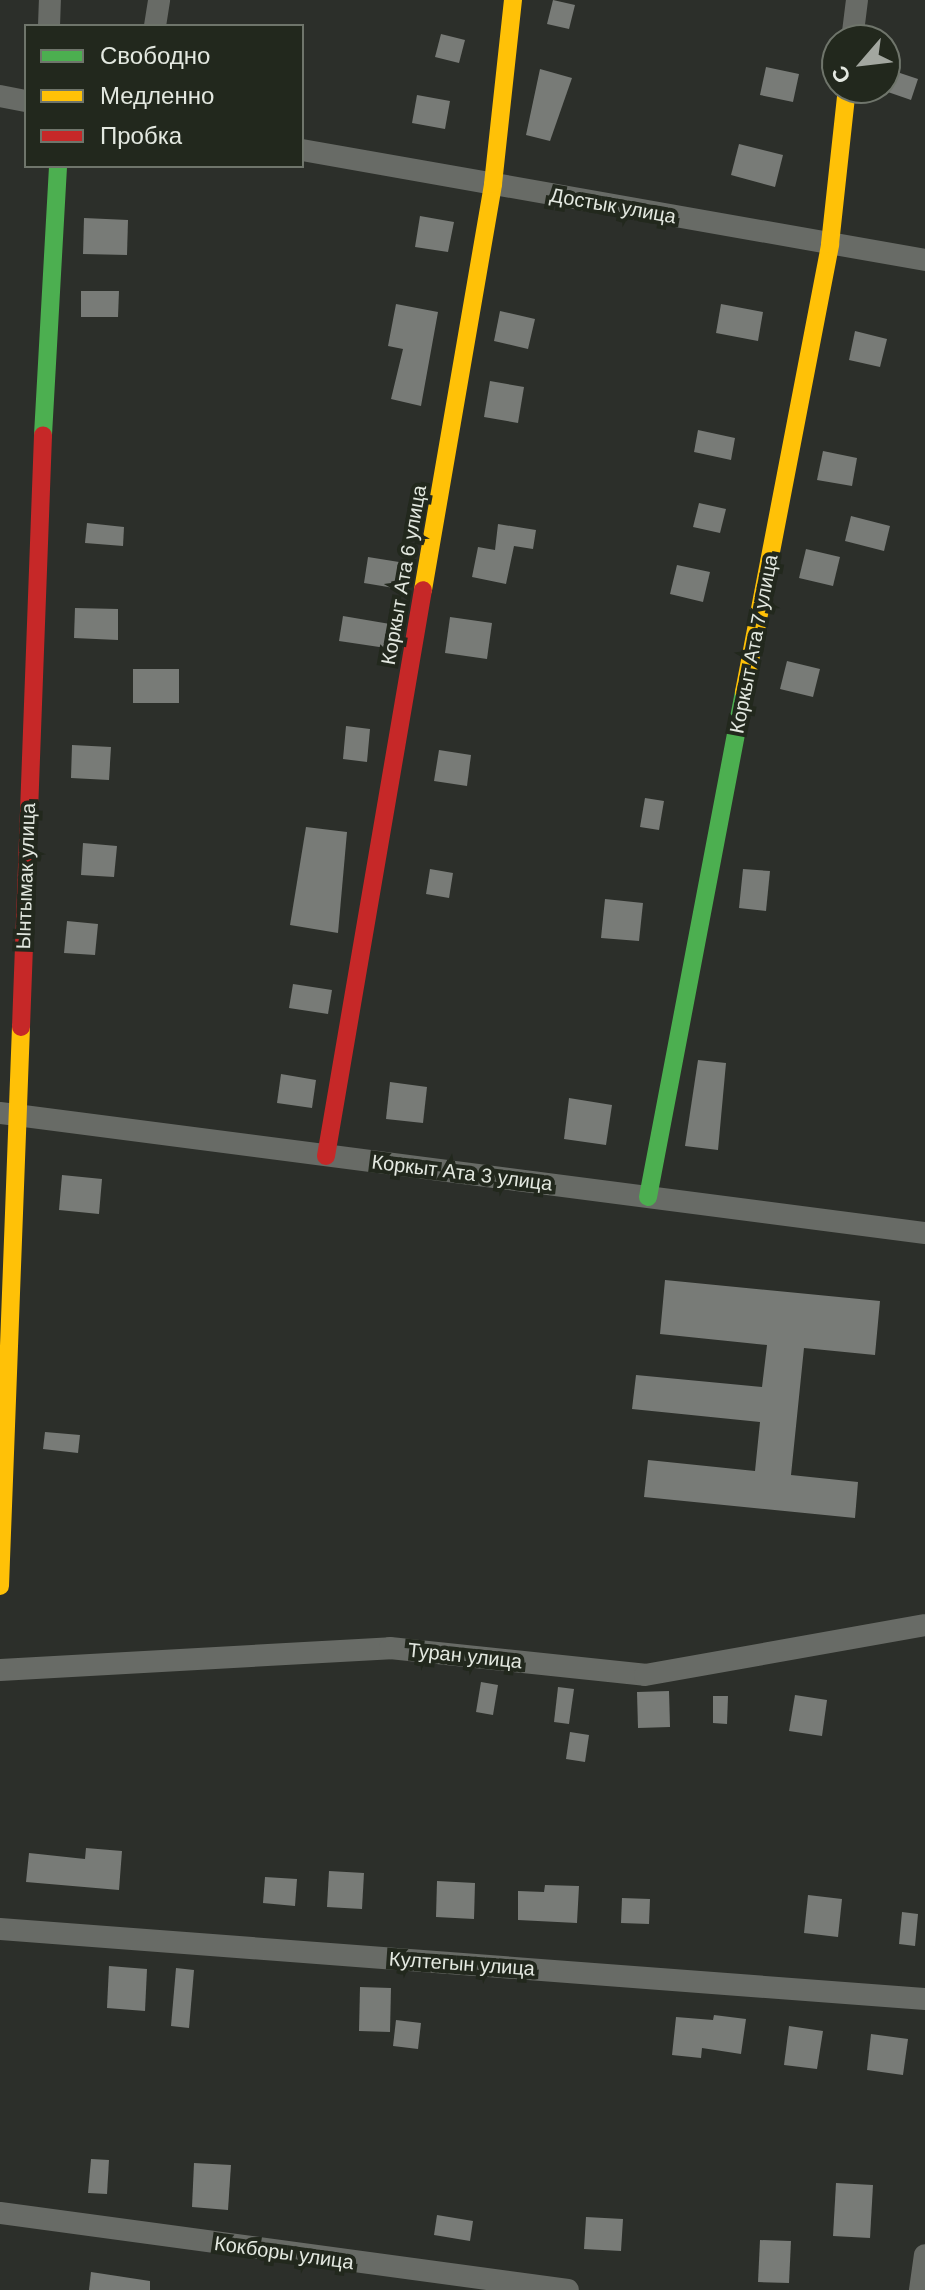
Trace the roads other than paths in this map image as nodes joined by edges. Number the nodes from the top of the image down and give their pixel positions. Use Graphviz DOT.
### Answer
graph roads {
  1 [pos="50,0"];
  2 [pos="159,0"];
  3 [pos="513,0"];
  4 [pos="857,0"];
  5 [pos="49,24"];
  6 [pos="155,24"];
  7 [pos="854,24"];
  8 [pos="0,96"];
  9 [pos="24,101"];
  10 [pos="845,104"];
  11 [pos="304,150"];
  12 [pos="58,168"];
  13 [pos="493,184"];
  14 [pos="830,244"];
  15 [pos="925,260"];
  16 [pos="9,1114"];
  17 [pos="326,1156"];
  18 [pos="648,1197"];
  19 [pos="925,1233"];
  20 [pos="4,1388"];
  21 [pos="0,1586"];
  22 [pos="925,1625"];
  23 [pos="0,1670"];
  24 [pos="0,1929"];
  25 [pos="925,1999"];
  26 [pos="0,2213"];
  27 [pos="925,2255"];
  28 [pos="568,2290"];
  29 [pos="920,2290"];
  1 -- 5 [label="street"];
  2 -- 6 [label="street"];
  3 -- 13 [label="street, Коркыт Ата 6 улица"];
  4 -- 7 [label="street"];
  8 -- 9 [label="street"];
  10 -- 14 [label="street, Коркыт Ата 7 улица"];
  11 -- 13 [label="street, Достык улица"];
  12 -- 16 [label="street, Ынтымак улица"];
  13 -- 14 [label="street, Достык улица"];
  13 -- 17 [label="street, Коркыт Ата 6 улица"];
  14 -- 15 [label="street, Достык улица"];
  14 -- 18 [label="street, Коркыт Ата 7 улица"];
  16 -- 17 [label="street, Коркыт Ата 3 улица"];
  16 -- 20 [label="street, Ынтымак улица"];
  17 -- 18 [label="street, Коркыт Ата 3 улица"];
  18 -- 19 [label="street, Коркыт Ата 3 улица"];
  20 -- 21 [label="street, Ынтымак улица"];
  22 -- 23 [label="street, Туран улица"];
  24 -- 25 [label="street, Култегын улица"];
  26 -- 28 [label="street, Кокборы улица"];
  27 -- 29 [label="street"];
}
